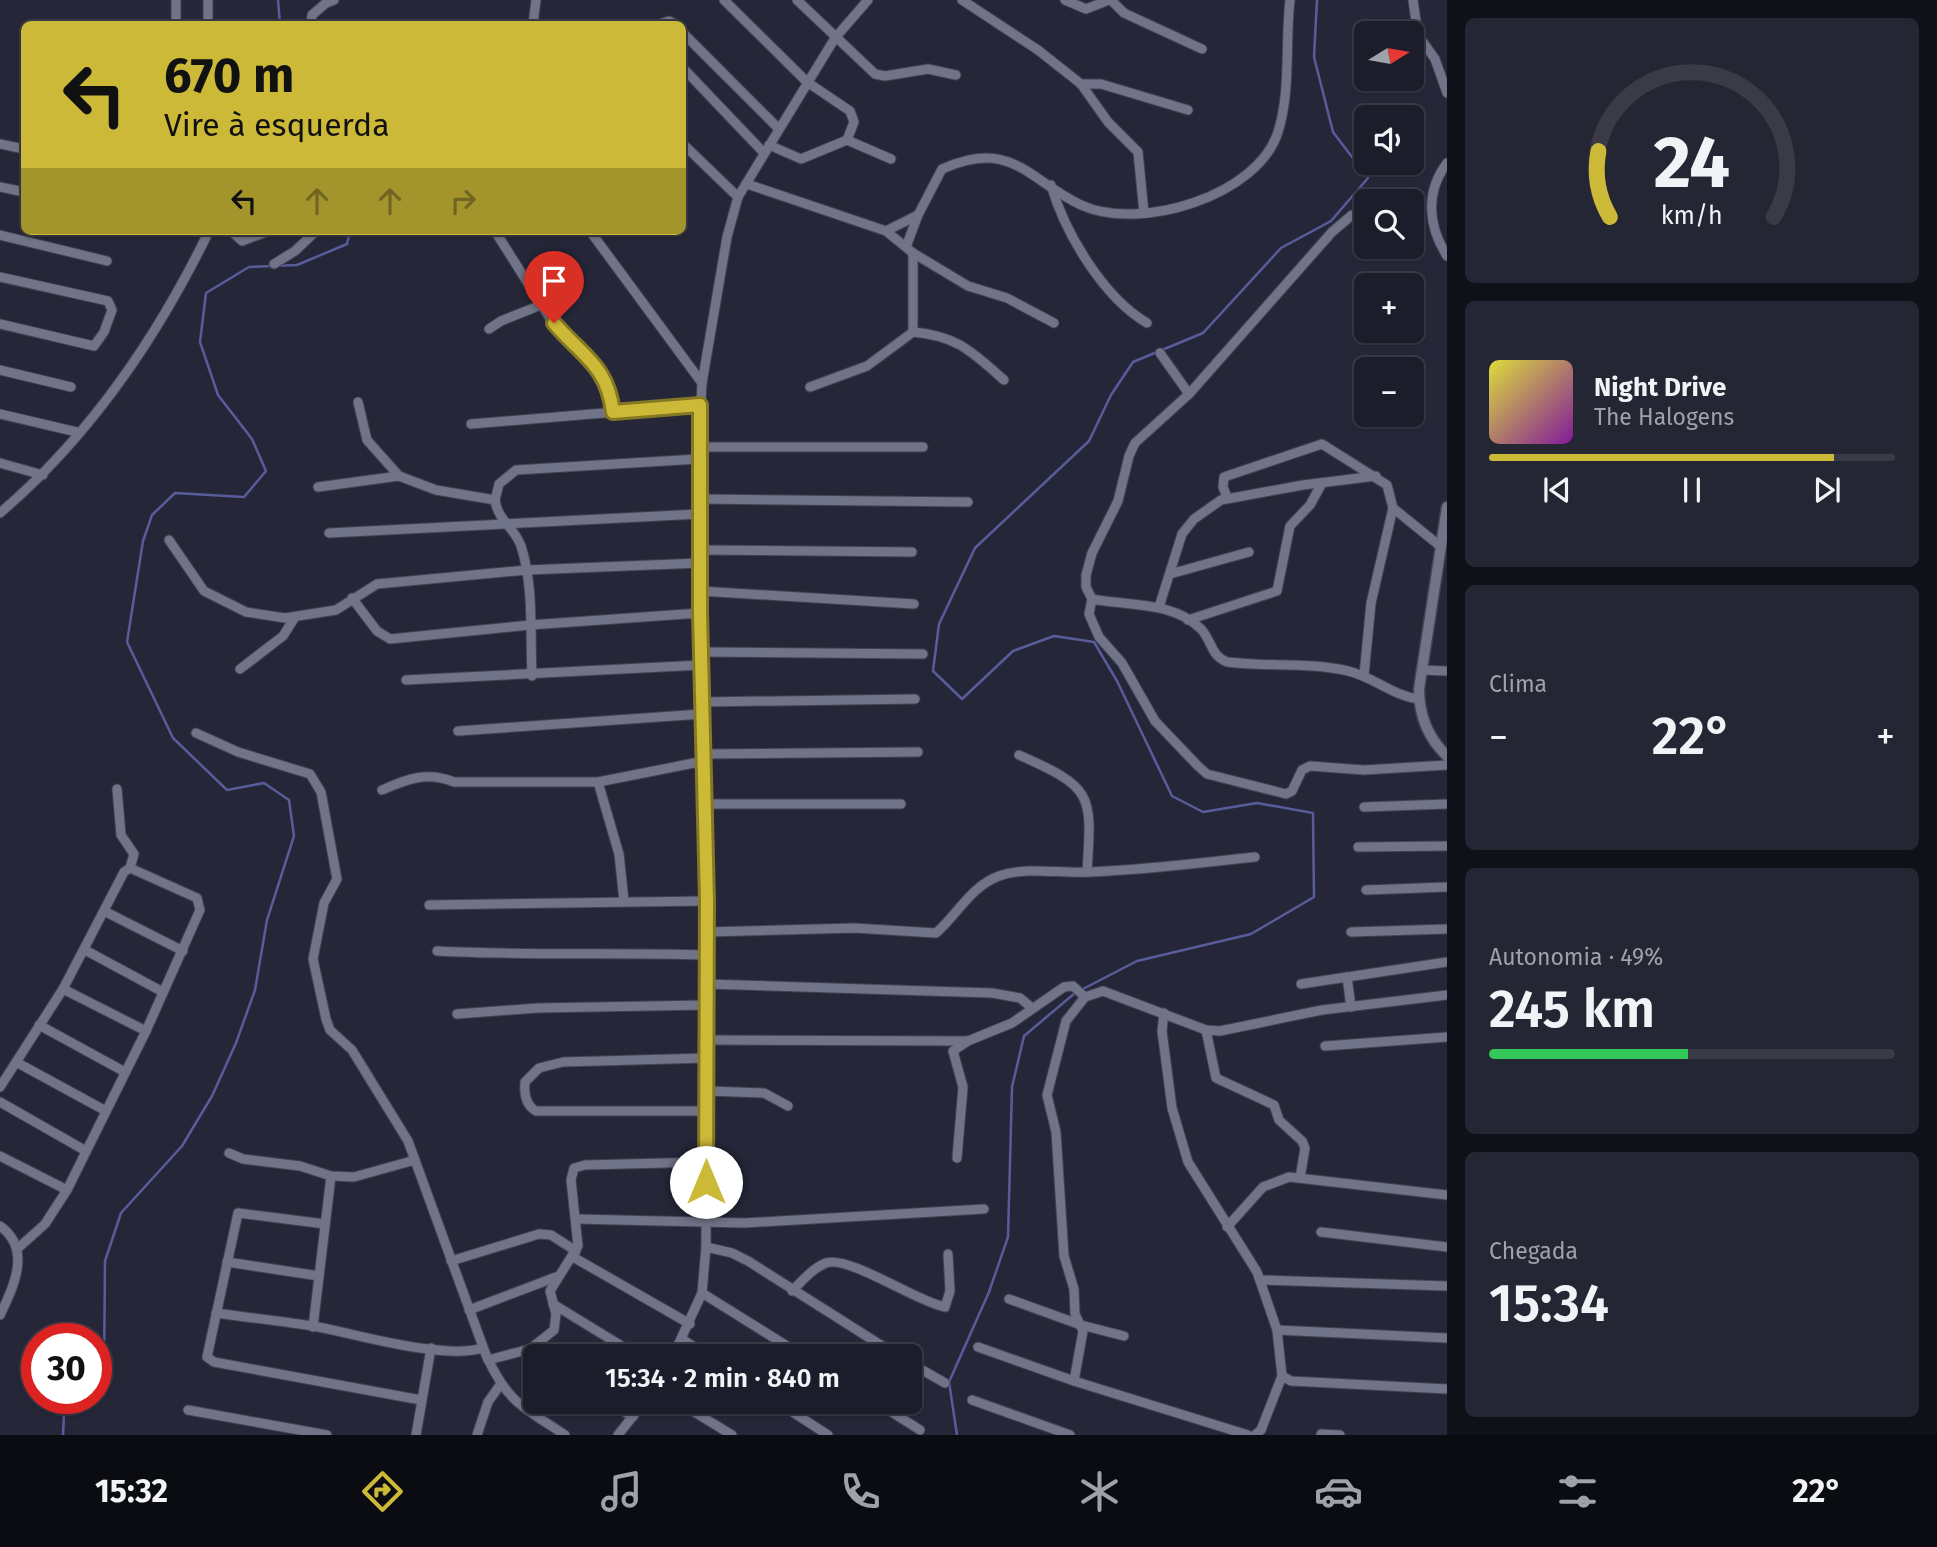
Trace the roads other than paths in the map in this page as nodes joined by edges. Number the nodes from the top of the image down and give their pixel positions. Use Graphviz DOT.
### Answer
graph roads {
  1 [pos="176,0"];
  2 [pos="208,0"];
  3 [pos="334,0"];
  4 [pos="536,0"];
  5 [pos="724,0"];
  6 [pos="797,0"];
  7 [pos="868,0"];
  8 [pos="962,0"];
  9 [pos="1065,0"];
  10 [pos="1110,0"];
  11 [pos="1290,0"];
  12 [pos="1413,0"];
  13 [pos="176,21"];
  14 [pos="208,21"];
  15 [pos="311,21"];
  16 [pos="533,21"];
  17 [pos="686,36"];
  18 [pos="835,38"];
  19 [pos="1202,49"];
  20 [pos="686,71"];
  21 [pos="956,75"];
  22 [pos="807,82"];
  23 [pos="1081,85"];
  24 [pos="1447,93"];
  25 [pos="1188,110"];
  26 [pos="778,128"];
  27 [pos="848,140"];
  28 [pos="0,145"];
  29 [pos="686,147"];
  30 [pos="21,148"];
  31 [pos="766,149"];
  32 [pos="891,159"];
  33 [pos="1447,163"];
  34 [pos="747,184"];
  35 [pos="1051,185"];
  36 [pos="0,187"];
  37 [pos="21,191"];
  38 [pos="738,197"];
  39 [pos="1144,213"];
  40 [pos="918,215"];
  41 [pos="1352,215"];
  42 [pos="886,231"];
  43 [pos="0,234"];
  44 [pos="207,235"];
  45 [pos="235,235"];
  46 [pos="258,235"];
  47 [pos="312,235"];
  48 [pos="497,235"];
  49 [pos="593,235"];
  50 [pos="909,250"];
  51 [pos="1447,256"];
  52 [pos="107,261"];
  53 [pos="274,264"];
  54 [pos="0,277"];
  55 [pos="541,306"];
  56 [pos="1054,323"];
  57 [pos="1147,323"];
  58 [pos="0,324"];
  59 [pos="489,329"];
  60 [pos="913,332"];
  61 [pos="1160,353"];
  62 [pos="0,370"];
  63 [pos="1004,380"];
  64 [pos="702,383"];
  65 [pos="71,387"];
  66 [pos="810,387"];
  67 [pos="1189,394"];
  68 [pos="358,402"];
  69 [pos="700,405"];
  70 [pos="613,412"];
  71 [pos="0,414"];
  72 [pos="471,424"];
  73 [pos="78,432"];
  74 [pos="699,447"];
  75 [pos="923,447"];
  76 [pos="698,459"];
  77 [pos="0,464"];
  78 [pos="43,475"];
  79 [pos="399,475"];
  80 [pos="1376,476"];
  81 [pos="1321,485"];
  82 [pos="318,486"];
  83 [pos="1227,497"];
  84 [pos="700,499"];
  85 [pos="495,500"];
  86 [pos="968,502"];
  87 [pos="1447,507"];
  88 [pos="1393,508"];
  89 [pos="0,513"];
  90 [pos="699,514"];
  91 [pos="502,522"];
  92 [pos="329,533"];
  93 [pos="169,540"];
  94 [pos="1440,546"];
  95 [pos="699,550"];
  96 [pos="912,552"];
  97 [pos="1249,552"];
  98 [pos="699,563"];
  99 [pos="527,570"];
  100 [pos="1170,573"];
  101 [pos="1442,578"];
  102 [pos="700,591"];
  103 [pos="352,598"];
  104 [pos="1092,599"];
  105 [pos="914,604"];
  106 [pos="1159,607"];
  107 [pos="700,613"];
  108 [pos="295,617"];
  109 [pos="1188,620"];
  110 [pos="530,625"];
  111 [pos="701,652"];
  112 [pos="923,654"];
  113 [pos="701,665"];
  114 [pos="240,669"];
  115 [pos="1422,670"];
  116 [pos="1447,671"];
  117 [pos="1364,675"];
  118 [pos="532,676"];
  119 [pos="406,680"];
  120 [pos="915,699"];
  121 [pos="1419,699"];
  122 [pos="701,702"];
  123 [pos="702,714"];
  124 [pos="458,731"];
  125 [pos="196,733"];
  126 [pos="918,752"];
  127 [pos="1019,755"];
  128 [pos="1447,757"];
  129 [pos="704,758"];
  130 [pos="1447,765"];
  131 [pos="598,782"];
  132 [pos="117,789"];
  133 [pos="382,790"];
  134 [pos="705,804"];
  135 [pos="901,804"];
  136 [pos="1447,804"];
  137 [pos="1364,807"];
  138 [pos="1447,846"];
  139 [pos="1358,847"];
  140 [pos="1255,857"];
  141 [pos="130,868"];
  142 [pos="1087,872"];
  143 [pos="1447,887"];
  144 [pos="1366,890"];
  145 [pos="624,901"];
  146 [pos="707,901"];
  147 [pos="429,905"];
  148 [pos="104,911"];
  149 [pos="1447,929"];
  150 [pos="707,932"];
  151 [pos="1351,932"];
  152 [pos="85,950"];
  153 [pos="183,951"];
  154 [pos="438,951"];
  155 [pos="706,955"];
  156 [pos="1447,962"];
  157 [pos="1347,977"];
  158 [pos="706,984"];
  159 [pos="1301,984"];
  160 [pos="63,989"];
  161 [pos="163,992"];
  162 [pos="1447,995"];
  163 [pos="1085,997"];
  164 [pos="706,1005"];
  165 [pos="1351,1006"];
  166 [pos="1032,1008"];
  167 [pos="1164,1013"];
  168 [pos="457,1014"];
  169 [pos="39,1024"];
  170 [pos="1206,1030"];
  171 [pos="146,1031"];
  172 [pos="1447,1037"];
  173 [pos="706,1040"];
  174 [pos="968,1041"];
  175 [pos="1325,1046"];
  176 [pos="706,1059"];
  177 [pos="16,1062"];
  178 [pos="125,1072"];
  179 [pos="0,1087"];
  180 [pos="707,1091"];
  181 [pos="0,1102"];
  182 [pos="788,1106"];
  183 [pos="106,1111"];
  184 [pos="707,1111"];
  185 [pos="86,1151"];
  186 [pos="229,1153"];
  187 [pos="0,1156"];
  188 [pos="957,1158"];
  189 [pos="415,1160"];
  190 [pos="706,1162"];
  191 [pos="331,1175"];
  192 [pos="1300,1178"];
  193 [pos="67,1190"];
  194 [pos="1447,1195"];
  195 [pos="984,1209"];
  196 [pos="577,1219"];
  197 [pos="706,1222"];
  198 [pos="325,1224"];
  199 [pos="0,1226"];
  200 [pos="1227,1227"];
  201 [pos="1321,1232"];
  202 [pos="706,1247"];
  203 [pos="1447,1247"];
  204 [pos="17,1249"];
  205 [pos="575,1254"];
  206 [pos="948,1254"];
  207 [pos="452,1261"];
  208 [pos="227,1262"];
  209 [pos="319,1276"];
  210 [pos="560,1276"];
  211 [pos="1261,1280"];
  212 [pos="1447,1286"];
  213 [pos="792,1291"];
  214 [pos="702,1293"];
  215 [pos="1009,1299"];
  216 [pos="553,1304"];
  217 [pos="469,1310"];
  218 [pos="216,1313"];
  219 [pos="0,1315"];
  220 [pos="690,1324"];
  221 [pos="1081,1325"];
  222 [pos="313,1327"];
  223 [pos="1277,1330"];
  224 [pos="1124,1336"];
  225 [pos="1447,1338"];
  226 [pos="682,1339"];
  227 [pos="536,1344"];
  228 [pos="618,1344"];
  229 [pos="679,1344"];
  230 [pos="690,1344"];
  231 [pos="784,1344"];
  232 [pos="878,1344"];
  233 [pos="978,1347"];
  234 [pos="483,1348"];
  235 [pos="431,1349"];
  236 [pos="523,1351"];
  237 [pos="488,1360"];
  238 [pos="922,1370"];
  239 [pos="1282,1376"];
  240 [pos="1074,1381"];
  241 [pos="945,1383"];
  242 [pos="500,1385"];
  243 [pos="1447,1389"];
  244 [pos="421,1400"];
  245 [pos="972,1400"];
  246 [pos="188,1410"];
  247 [pos="628,1414"];
  248 [pos="635,1414"];
  249 [pos="698,1414"];
  250 [pos="796,1414"];
  251 [pos="895,1414"];
  252 [pos="633,1417"];
  253 [pos="920,1430"];
  254 [pos="277,1431"];
  255 [pos="623,1433"];
  256 [pos="1321,1434"];
  257 [pos="327,1435"];
  258 [pos="416,1435"];
  259 [pos="477,1435"];
  260 [pos="565,1435"];
  261 [pos="732,1435"];
  262 [pos="828,1435"];
  263 [pos="1070,1435"];
  264 [pos="1248,1435"];
  265 [pos="1255,1435"];
  266 [pos="1340,1435"];
  1 -- 13 [label="street"];
  2 -- 14 [label="street"];
  3 -- 15 [label="street"];
  4 -- 16 [label="street"];
  5 -- 22 [label="street"];
  6 -- 18 [label="street"];
  7 -- 18 [label="street"];
  8 -- 23 [label="street"];
  9 -- 10 [label="street"];
  10 -- 19 [label="street"];
  11 -- 39 [label="street"];
  12 -- 24 [label="street"];
  17 -- 26 [label="street"];
  18 -- 21 [label="street"];
  18 -- 22 [label="street"];
  20 -- 31 [label="street"];
  22 -- 26 [label="street"];
  22 -- 27 [label="street"];
  23 -- 25 [label="street"];
  23 -- 39 [label="street"];
  26 -- 31 [label="street"];
  27 -- 31 [label="street"];
  27 -- 32 [label="street"];
  28 -- 30 [label="street"];
  29 -- 38 [label="street"];
  31 -- 34 [label="street"];
  33 -- 51 [label="street"];
  34 -- 38 [label="street"];
  34 -- 42 [label="street"];
  35 -- 39 [label="street"];
  35 -- 40 [label="street"];
  35 -- 57 [label="street"];
  36 -- 37 [label="street"];
  38 -- 64 [label="street"];
  40 -- 42 [label="street"];
  40 -- 50 [label="street"];
  41 -- 67 [label="street"];
  42 -- 50 [label="street"];
  43 -- 52 [label="street"];
  44 -- 73 [label="street"];
  45 -- 46 [label="street"];
  47 -- 53 [label="street"];
  48 -- 55 [label="street"];
  49 -- 64 [label="street"];
  50 -- 56 [label="street"];
  50 -- 60 [label="street"];
  54 -- 58 [label="street"];
  55 -- 59 [label="street"];
  55 -- 70 [label="street"];
  60 -- 63 [label="street"];
  60 -- 66 [label="street"];
  61 -- 67 [label="street"];
  62 -- 65 [label="street"];
  64 -- 69 [label="street"];
  67 -- 104 [label="street"];
  68 -- 79 [label="street"];
  69 -- 70 [label="street"];
  69 -- 74 [label="street"];
  70 -- 72 [label="street"];
  71 -- 73 [label="street"];
  73 -- 78 [label="street"];
  74 -- 75 [label="street"];
  74 -- 76 [label="street"];
  76 -- 84 [label="street"];
  76 -- 85 [label="street"];
  77 -- 78 [label="street"];
  78 -- 89 [label="street"];
  79 -- 82 [label="street"];
  79 -- 85 [label="street"];
  80 -- 81 [label="street"];
  80 -- 83 [label="street"];
  80 -- 88 [label="street"];
  81 -- 83 [label="street"];
  81 -- 109 [label="street"];
  83 -- 100 [label="street"];
  84 -- 86 [label="street"];
  84 -- 90 [label="street"];
  85 -- 91 [label="street"];
  87 -- 94 [label="street"];
  88 -- 94 [label="street"];
  88 -- 117 [label="street"];
  90 -- 91 [label="street"];
  90 -- 95 [label="street"];
  91 -- 92 [label="street"];
  91 -- 99 [label="street"];
  93 -- 108 [label="street"];
  94 -- 101 [label="street"];
  95 -- 96 [label="street"];
  95 -- 98 [label="street"];
  97 -- 100 [label="street"];
  98 -- 99 [label="street"];
  98 -- 102 [label="street"];
  99 -- 103 [label="street"];
  99 -- 110 [label="street"];
  100 -- 106 [label="street"];
  101 -- 115 [label="street"];
  102 -- 105 [label="street"];
  102 -- 107 [label="street"];
  103 -- 108 [label="street"];
  103 -- 110 [label="street"];
  104 -- 106 [label="street"];
  104 -- 130 [label="street"];
  106 -- 109 [label="street"];
  107 -- 110 [label="street"];
  107 -- 111 [label="street"];
  108 -- 114 [label="street"];
  109 -- 117 [label="street"];
  110 -- 118 [label="street"];
  111 -- 112 [label="street"];
  111 -- 113 [label="street"];
  113 -- 118 [label="street"];
  113 -- 122 [label="street"];
  115 -- 116 [label="street"];
  115 -- 121 [label="street"];
  117 -- 121 [label="street"];
  118 -- 119 [label="street"];
  120 -- 122 [label="street"];
  121 -- 128 [label="street"];
  122 -- 123 [label="street"];
  123 -- 124 [label="street"];
  123 -- 129 [label="street"];
  125 -- 189 [label="street"];
  126 -- 129 [label="street"];
  127 -- 142 [label="street"];
  129 -- 131 [label="street"];
  129 -- 134 [label="street"];
  131 -- 133 [label="street"];
  131 -- 145 [label="street"];
  132 -- 141 [label="street"];
  134 -- 135 [label="street"];
  134 -- 146 [label="street"];
  136 -- 137 [label="street"];
  138 -- 139 [label="street"];
  140 -- 142 [label="street"];
  141 -- 148 [label="street"];
  141 -- 153 [label="street"];
  142 -- 150 [label="street"];
  143 -- 144 [label="street"];
  145 -- 146 [label="street"];
  145 -- 147 [label="street"];
  146 -- 150 [label="street"];
  148 -- 152 [label="street"];
  148 -- 153 [label="street"];
  149 -- 151 [label="street"];
  150 -- 155 [label="street"];
  152 -- 160 [label="street"];
  152 -- 161 [label="street"];
  153 -- 161 [label="street"];
  154 -- 155 [label="street"];
  155 -- 158 [label="street"];
  156 -- 157 [label="street"];
  157 -- 159 [label="street"];
  157 -- 165 [label="street"];
  158 -- 164 [label="street"];
  158 -- 166 [label="street"];
  160 -- 169 [label="street"];
  160 -- 171 [label="street"];
  161 -- 171 [label="street"];
  162 -- 165 [label="street"];
  163 -- 166 [label="street"];
  163 -- 167 [label="street"];
  163 -- 221 [label="street"];
  164 -- 168 [label="street"];
  164 -- 173 [label="street"];
  165 -- 170 [label="street"];
  166 -- 174 [label="street"];
  167 -- 170 [label="street"];
  167 -- 200 [label="street"];
  169 -- 177 [label="street"];
  169 -- 178 [label="street"];
  170 -- 192 [label="street"];
  171 -- 178 [label="street"];
  172 -- 175 [label="street"];
  173 -- 174 [label="street"];
  173 -- 176 [label="street"];
  174 -- 188 [label="street"];
  176 -- 180 [label="street"];
  176 -- 184 [label="street"];
  177 -- 179 [label="street"];
  177 -- 183 [label="street"];
  178 -- 183 [label="street"];
  180 -- 182 [label="street"];
  180 -- 184 [label="street"];
  181 -- 185 [label="street"];
  183 -- 185 [label="street"];
  184 -- 190 [label="street"];
  185 -- 193 [label="street"];
  186 -- 191 [label="street"];
  187 -- 193 [label="street"];
  189 -- 191 [label="street"];
  189 -- 207 [label="street"];
  190 -- 196 [label="street"];
  190 -- 197 [label="street"];
  191 -- 198 [label="street"];
  192 -- 194 [label="street"];
  192 -- 200 [label="street"];
  193 -- 204 [label="street"];
  195 -- 197 [label="street"];
  196 -- 197 [label="street"];
  196 -- 205 [label="street"];
  197 -- 202 [label="street"];
  198 -- 208 [label="street"];
  198 -- 209 [label="street"];
  199 -- 204 [label="street"];
  200 -- 211 [label="street"];
  201 -- 203 [label="street"];
  202 -- 213 [label="street"];
  202 -- 214 [label="street"];
  204 -- 219 [label="street"];
  205 -- 207 [label="street"];
  205 -- 210 [label="street"];
  205 -- 220 [label="street"];
  206 -- 213 [label="street"];
  207 -- 217 [label="street"];
  208 -- 209 [label="street"];
  208 -- 218 [label="street"];
  209 -- 222 [label="street"];
  210 -- 216 [label="street"];
  210 -- 217 [label="street"];
  211 -- 212 [label="street"];
  211 -- 223 [label="street"];
  213 -- 232 [label="street"];
  214 -- 220 [label="street"];
  214 -- 231 [label="street"];
  215 -- 221 [label="street"];
  216 -- 227 [label="street"];
  216 -- 228 [label="street"];
  217 -- 234 [label="street"];
  218 -- 222 [label="street"];
  218 -- 244 [label="street"];
  220 -- 226 [label="street"];
  221 -- 224 [label="street"];
  221 -- 240 [label="street"];
  222 -- 235 [label="street"];
  223 -- 225 [label="street"];
  223 -- 239 [label="street"];
  226 -- 229 [label="street"];
  226 -- 230 [label="street"];
  233 -- 240 [label="street"];
  234 -- 235 [label="street"];
  234 -- 237 [label="street"];
  235 -- 244 [label="street"];
  236 -- 237 [label="street"];
  237 -- 242 [label="street"];
  238 -- 241 [label="street"];
  239 -- 243 [label="street"];
  239 -- 265 [label="street"];
  240 -- 264 [label="street"];
  242 -- 259 [label="street"];
  242 -- 260 [label="street"];
  244 -- 258 [label="street"];
  245 -- 263 [label="street"];
  246 -- 254 [label="street"];
  247 -- 252 [label="street"];
  248 -- 252 [label="street"];
  249 -- 261 [label="street"];
  250 -- 262 [label="street"];
  251 -- 253 [label="street"];
  252 -- 255 [label="street"];
  254 -- 257 [label="street"];
  256 -- 266 [label="street"];
}
